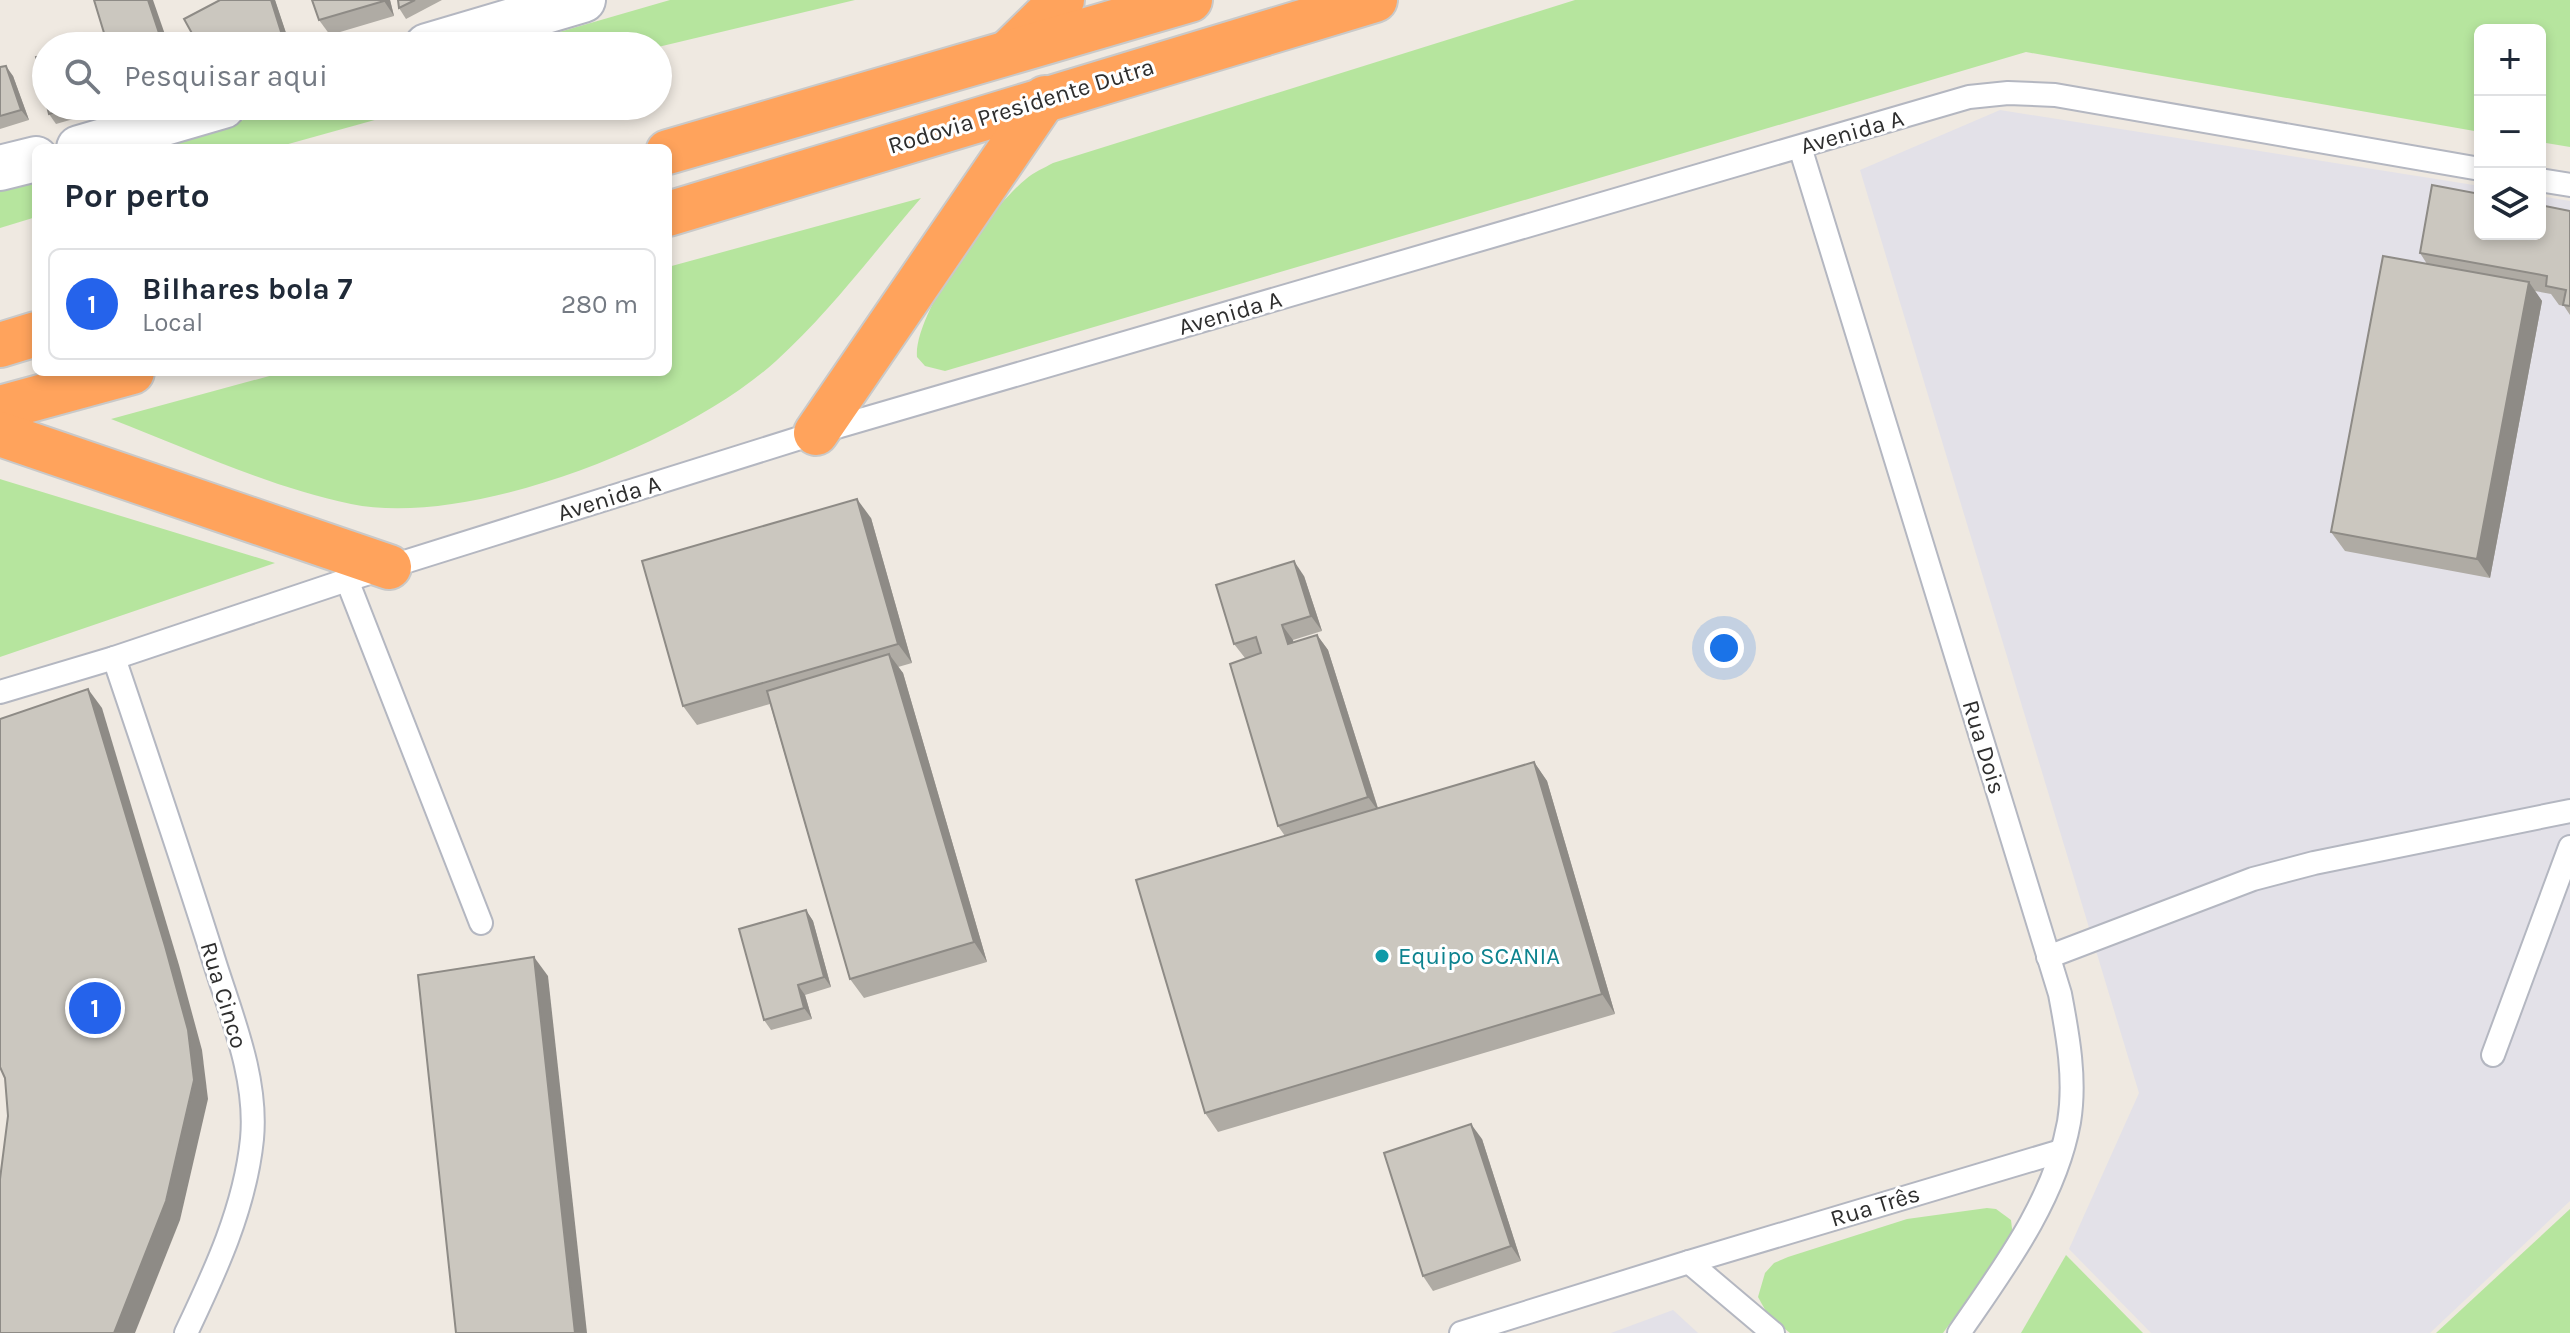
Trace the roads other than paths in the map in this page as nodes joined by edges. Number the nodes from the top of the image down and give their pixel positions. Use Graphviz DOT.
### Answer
graph roads {
  1 [pos="583,0"];
  2 [pos="1062,0"];
  3 [pos="1190,0"];
  4 [pos="1375,0"];
  5 [pos="474,32"];
  6 [pos="1008,53"];
  7 [pos="1045,98"];
  8 [pos="175,120"];
  9 [pos="93,144"];
  10 [pos="1800,147"];
  11 [pos="672,151"];
  12 [pos="32,160"];
  13 [pos="0,168"];
  14 [pos="2474,168"];
  15 [pos="2546,181"];
  16 [pos="2570,185"];
  17 [pos="672,213"];
  18 [pos="32,317"];
  19 [pos="0,324"];
  20 [pos="32,335"];
  21 [pos="0,345"];
  22 [pos="117,376"];
  23 [pos="0,408"];
  24 [pos="816,433"];
  25 [pos="0,434"];
  26 [pos="389,567"];
  27 [pos="347,580"];
  28 [pos="114,658"];
  29 [pos="0,692"];
  30 [pos="2570,811"];
  31 [pos="2570,847"];
  32 [pos="481,923"];
  33 [pos="2048,957"];
  34 [pos="2493,1055"];
  35 [pos="2061,1151"];
  36 [pos="1689,1262"];
  37 [pos="186,1333"];
  38 [pos="1461,1333"];
  39 [pos="1773,1333"];
  40 [pos="1959,1333"];
  1 -- 5 [label="street"];
  2 -- 6 [label="highway"];
  3 -- 6 [label="highway"];
  4 -- 7 [label="highway, Rodovia Presidente Dutra"];
  6 -- 11 [label="highway"];
  7 -- 17 [label="highway, Rodovia Presidente Dutra"];
  7 -- 24 [label="highway"];
  8 -- 9 [label="street"];
  10 -- 14 [label="lane, Avenida A"];
  10 -- 24 [label="lane, Avenida A"];
  10 -- 33 [label="lane, Rua Dois"];
  12 -- 13 [label="street"];
  15 -- 16 [label="lane"];
  18 -- 19 [label="highway"];
  20 -- 21 [label="highway"];
  22 -- 23 [label="highway"];
  24 -- 26 [label="lane, Avenida A"];
  25 -- 26 [label="highway"];
  26 -- 27 [label="lane, Avenida A"];
  27 -- 28 [label="lane, Avenida A"];
  27 -- 32 [label="lane"];
  28 -- 29 [label="lane, Avenida A"];
  28 -- 37 [label="lane, Rua Cinco"];
  30 -- 33 [label="lane"];
  31 -- 34 [label="lane"];
  33 -- 35 [label="lane, Rua Dois"];
  35 -- 36 [label="lane, Rua Três"];
  35 -- 40 [label="lane, Rua Dois"];
  36 -- 38 [label="lane, Rua Três"];
  36 -- 39 [label="lane"];
}
